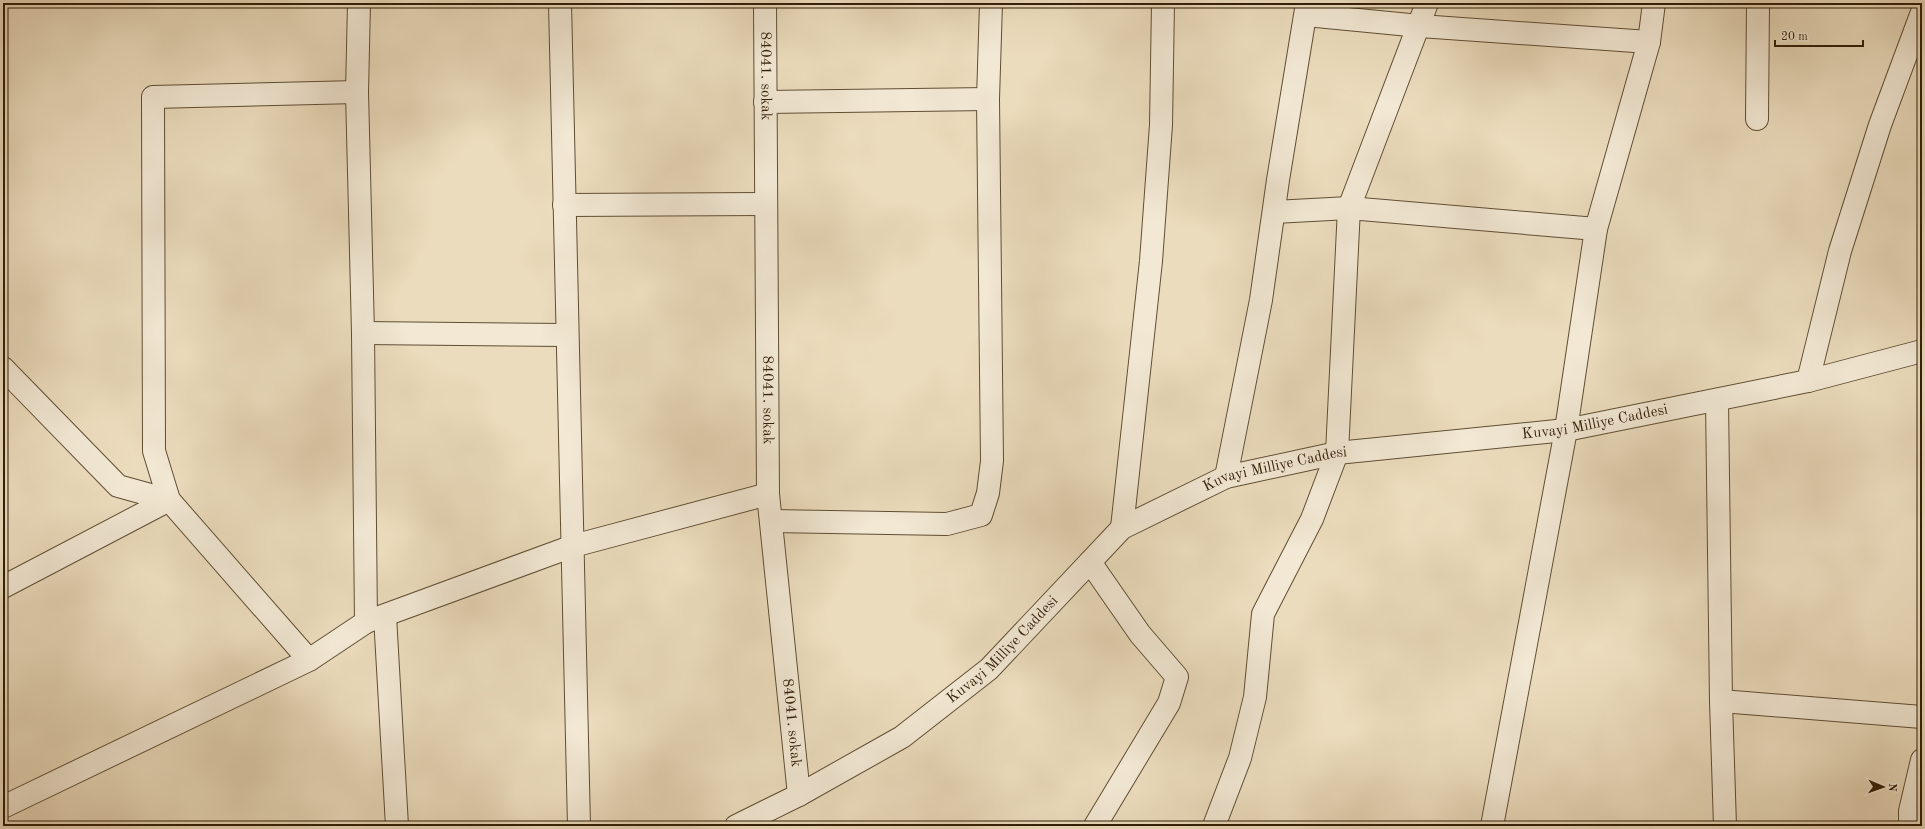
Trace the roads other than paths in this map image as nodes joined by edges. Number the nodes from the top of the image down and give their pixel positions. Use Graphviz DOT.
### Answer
graph roads {
  1 [pos="359,3"];
  2 [pos="560,3"];
  3 [pos="765,3"];
  4 [pos="991,3"];
  5 [pos="1163,3"];
  6 [pos="1428,3"];
  7 [pos="1654,3"];
  8 [pos="1758,3"];
  9 [pos="1306,9"];
  10 [pos="1922,12"];
  11 [pos="1420,26"];
  12 [pos="1649,42"];
  13 [pos="357,92"];
  14 [pos="988,99"];
  15 [pos="765,102"];
  16 [pos="1757,119"];
  17 [pos="766,204"];
  18 [pos="564,205"];
  19 [pos="1349,208"];
  20 [pos="1274,212"];
  21 [pos="1596,229"];
  22 [pos="363,333"];
  23 [pos="566,335"];
  24 [pos="1922,351"];
  25 [pos="3,368"];
  26 [pos="1808,381"];
  27 [pos="1717,401"];
  28 [pos="1566,430"];
  29 [pos="1337,453"];
  30 [pos="1226,477"];
  31 [pos="768,494"];
  32 [pos="169,500"];
  33 [pos="771,521"];
  34 [pos="1122,528"];
  35 [pos="573,546"];
  36 [pos="1090,562"];
  37 [pos="3,587"];
  38 [pos="375,619"];
  39 [pos="309,660"];
  40 [pos="1721,701"];
  41 [pos="1922,717"];
  42 [pos="1922,760"];
  43 [pos="799,796"];
  44 [pos="3,807"];
  45 [pos="397,826"];
  46 [pos="579,826"];
  47 [pos="736,826"];
  48 [pos="1095,826"];
  49 [pos="1214,826"];
  50 [pos="1492,826"];
  51 [pos="1725,826"];
  52 [pos="1910,826"];
  1 -- 13 [label="street"];
  2 -- 18 [label="street"];
  3 -- 15 [label="street, 84041. sokak"];
  4 -- 14 [label="street"];
  5 -- 34 [label="street"];
  6 -- 11 [label="street"];
  7 -- 12 [label="street"];
  8 -- 16 [label="street"];
  9 -- 11 [label="street"];
  9 -- 20 [label="street"];
  10 -- 26 [label="street"];
  11 -- 12 [label="street"];
  11 -- 19 [label="street"];
  12 -- 21 [label="street"];
  13 -- 22 [label="street"];
  13 -- 32 [label="street"];
  14 -- 15 [label="street"];
  14 -- 33 [label="street"];
  15 -- 17 [label="street, 84041. sokak"];
  17 -- 18 [label="street"];
  17 -- 31 [label="street, 84041. sokak"];
  18 -- 23 [label="street"];
  19 -- 20 [label="street"];
  19 -- 21 [label="street"];
  19 -- 29 [label="street"];
  20 -- 30 [label="street"];
  21 -- 28 [label="street"];
  22 -- 23 [label="street"];
  22 -- 38 [label="street"];
  23 -- 35 [label="street"];
  24 -- 26 [label="street, Kuvayi Milliye Caddesi"];
  25 -- 32 [label="street"];
  26 -- 27 [label="street, Kuvayi Milliye Caddesi"];
  27 -- 28 [label="street, Kuvayi Milliye Caddesi"];
  27 -- 40 [label="street"];
  28 -- 29 [label="street, Kuvayi Milliye Caddesi"];
  28 -- 50 [label="street"];
  29 -- 30 [label="street, Kuvayi Milliye Caddesi"];
  29 -- 49 [label="street"];
  30 -- 34 [label="street, Kuvayi Milliye Caddesi"];
  31 -- 33 [label="street, 84041. sokak"];
  31 -- 35 [label="street"];
  32 -- 37 [label="street"];
  32 -- 39 [label="street"];
  33 -- 43 [label="street, 84041. sokak"];
  34 -- 36 [label="street, Kuvayi Milliye Caddesi"];
  35 -- 38 [label="street"];
  35 -- 46 [label="street"];
  36 -- 43 [label="street, Kuvayi Milliye Caddesi"];
  36 -- 48 [label="street"];
  38 -- 39 [label="street"];
  38 -- 45 [label="street"];
  39 -- 44 [label="street"];
  40 -- 41 [label="street"];
  40 -- 51 [label="street"];
  42 -- 52 [label="street"];
  43 -- 47 [label="street, Kuvayi Milliye Caddesi"];
}
